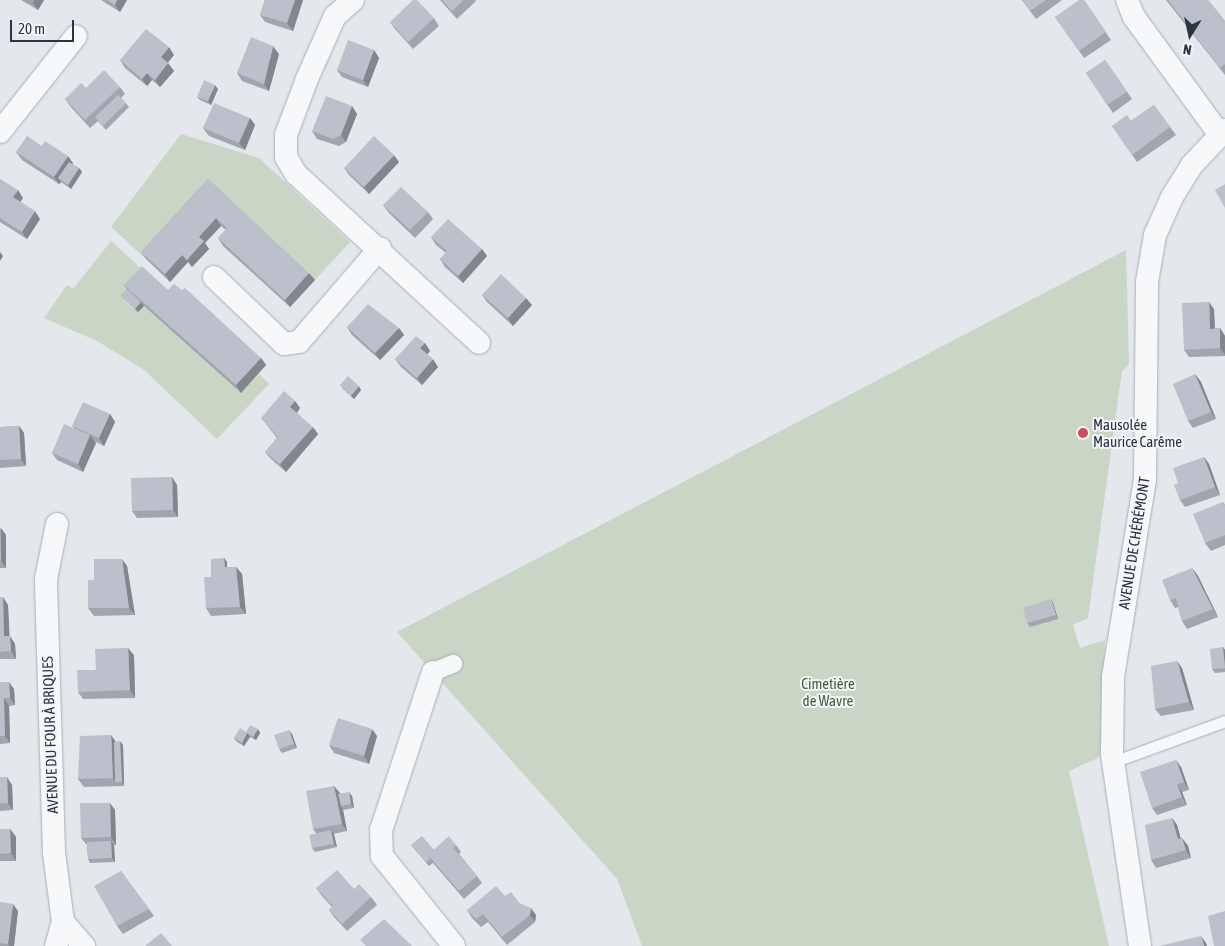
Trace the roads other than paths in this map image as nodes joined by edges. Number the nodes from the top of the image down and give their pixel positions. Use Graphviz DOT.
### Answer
graph roads {
  1 [pos="353,0"];
  2 [pos="1127,0"];
  3 [pos="76,36"];
  4 [pos="0,132"];
  5 [pos="1222,133"];
  6 [pos="380,248"];
  7 [pos="214,277"];
  8 [pos="479,342"];
  9 [pos="58,524"];
  10 [pos="443,668"];
  11 [pos="1225,721"];
  12 [pos="1113,762"];
  13 [pos="63,922"];
  14 [pos="56,946"];
  15 [pos="84,946"];
  16 [pos="454,946"];
  17 [pos="1140,946"];
  1 -- 6 [label="street"];
  2 -- 5 [label="street"];
  3 -- 4 [label="street"];
  5 -- 12 [label="street, AVENUE DE CHÉRÉMONT"];
  6 -- 7 [label="street"];
  6 -- 8 [label="street"];
  9 -- 13 [label="street, AVENUE DU FOUR À BRIQUES"];
  10 -- 16 [label="street"];
  11 -- 12 [label="lane"];
  12 -- 17 [label="street, AVENUE DE CHÉRÉMONT"];
  13 -- 14 [label="street, AVENUE DU FOUR À BRIQUES"];
  13 -- 15 [label="street"];
}
